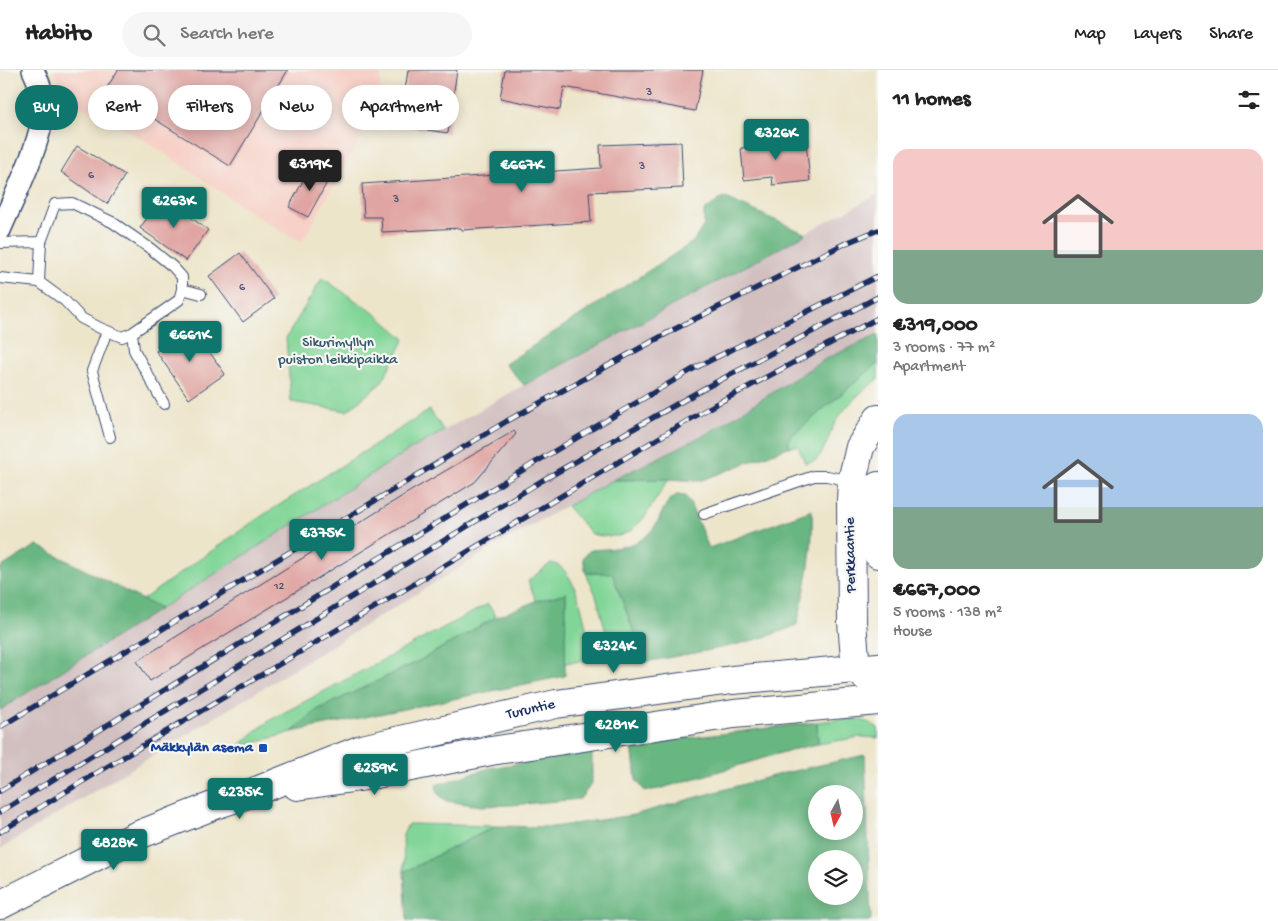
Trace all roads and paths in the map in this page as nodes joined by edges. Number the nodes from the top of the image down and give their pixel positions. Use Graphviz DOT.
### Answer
graph roads {
  1 [pos="33,70"];
  2 [pos="0,230"];
  3 [pos="41,242"];
  4 [pos="0,243"];
  5 [pos="0,278"];
  6 [pos="39,282"];
  7 [pos="182,289"];
  8 [pos="201,294"];
  9 [pos="107,331"];
  10 [pos="132,333"];
  11 [pos="164,404"];
  12 [pos="878,419"];
  13 [pos="110,437"];
  14 [pos="870,486"];
  15 [pos="704,514"];
  16 [pos="878,554"];
  17 [pos="867,668"];
  18 [pos="878,688"];
  19 [pos="878,701"];
  20 [pos="252,793"];
  21 [pos="0,905"];
  1 -- 2 [label="street"];
  3 -- 4 [label="lane"];
  3 -- 6 [label="lane"];
  3 -- 7 [label="lane"];
  5 -- 6 [label="lane"];
  6 -- 9 [label="lane"];
  7 -- 8 [label="lane"];
  7 -- 10 [label="lane"];
  9 -- 10 [label="lane"];
  9 -- 13 [label="lane"];
  10 -- 11 [label="lane"];
  12 -- 14 [label="main road, Perkkaantie"];
  14 -- 15 [label="lane"];
  14 -- 16 [label="main road, Perkkaantie"];
  14 -- 17 [label="main road, Perkkaantie"];
  17 -- 18 [label="main road"];
  17 -- 20 [label="main road, Turuntie"];
  19 -- 20 [label="main road, Turuntie"];
  20 -- 21 [label="main road, Turuntie"];
}
